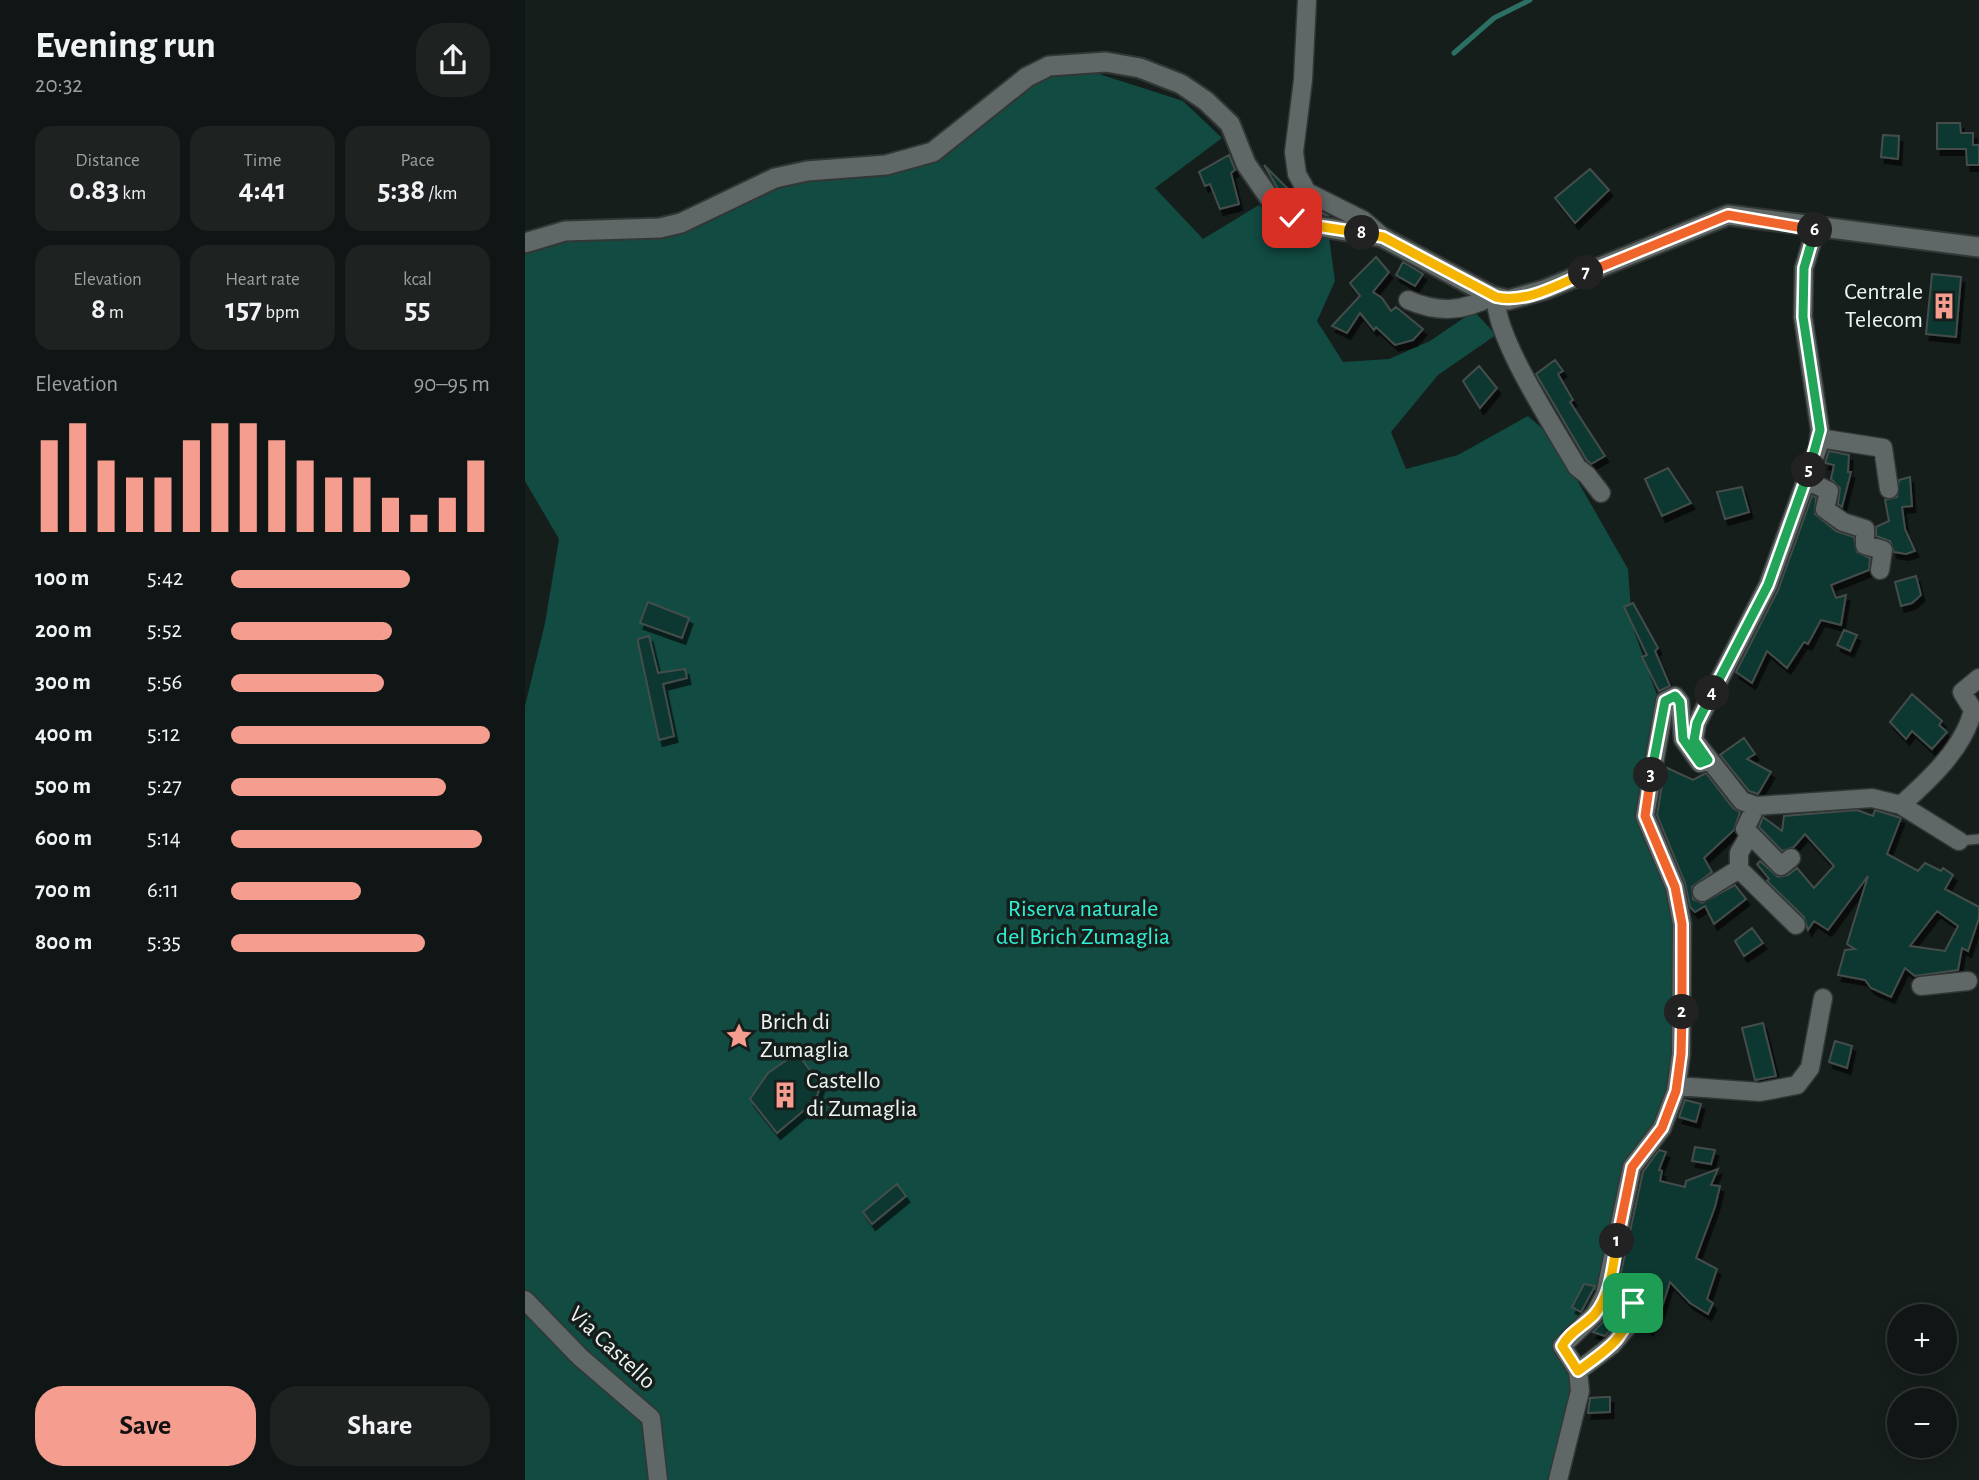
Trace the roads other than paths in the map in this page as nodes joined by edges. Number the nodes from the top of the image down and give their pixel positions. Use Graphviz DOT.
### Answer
graph roads {
  1 [pos="1307,0"];
  2 [pos="1816,228"];
  3 [pos="1384,238"];
  4 [pos="525,243"];
  5 [pos="1979,247"];
  6 [pos="1494,296"];
  7 [pos="1408,300"];
  8 [pos="1819,438"];
  9 [pos="1806,480"];
  10 [pos="1889,489"];
  11 [pos="1601,493"];
  12 [pos="1880,569"];
  13 [pos="1979,678"];
  14 [pos="1708,760"];
  15 [pos="1901,805"];
  16 [pos="1756,806"];
  17 [pos="1750,834"];
  18 [pos="1979,839"];
  19 [pos="1959,841"];
  20 [pos="1791,858"];
  21 [pos="1739,869"];
  22 [pos="1702,892"];
  23 [pos="1796,925"];
  24 [pos="1968,981"];
  25 [pos="1921,986"];
  26 [pos="1823,998"];
  27 [pos="1677,1086"];
  28 [pos="1636,1294"];
  29 [pos="525,1300"];
  30 [pos="1578,1371"];
  31 [pos="658,1480"];
  32 [pos="1558,1480"];
  1 -- 3 [label="street"];
  2 -- 5 [label="street"];
  2 -- 6 [label="street"];
  2 -- 8 [label="street"];
  3 -- 4 [label="street"];
  3 -- 6 [label="street"];
  6 -- 7 [label="street"];
  6 -- 11 [label="street"];
  8 -- 9 [label="street"];
  8 -- 10 [label="street"];
  9 -- 12 [label="street"];
  9 -- 14 [label="street"];
  13 -- 15 [label="street"];
  14 -- 16 [label="street"];
  14 -- 27 [label="street"];
  15 -- 16 [label="street"];
  15 -- 19 [label="street"];
  16 -- 17 [label="street"];
  17 -- 20 [label="street"];
  17 -- 21 [label="street"];
  18 -- 19 [label="lane"];
  21 -- 22 [label="street"];
  21 -- 23 [label="street"];
  24 -- 25 [label="street"];
  26 -- 27 [label="street"];
  27 -- 30 [label="street"];
  28 -- 30 [label="street"];
  29 -- 31 [label="street, Via Castello"];
  30 -- 32 [label="street"];
}
